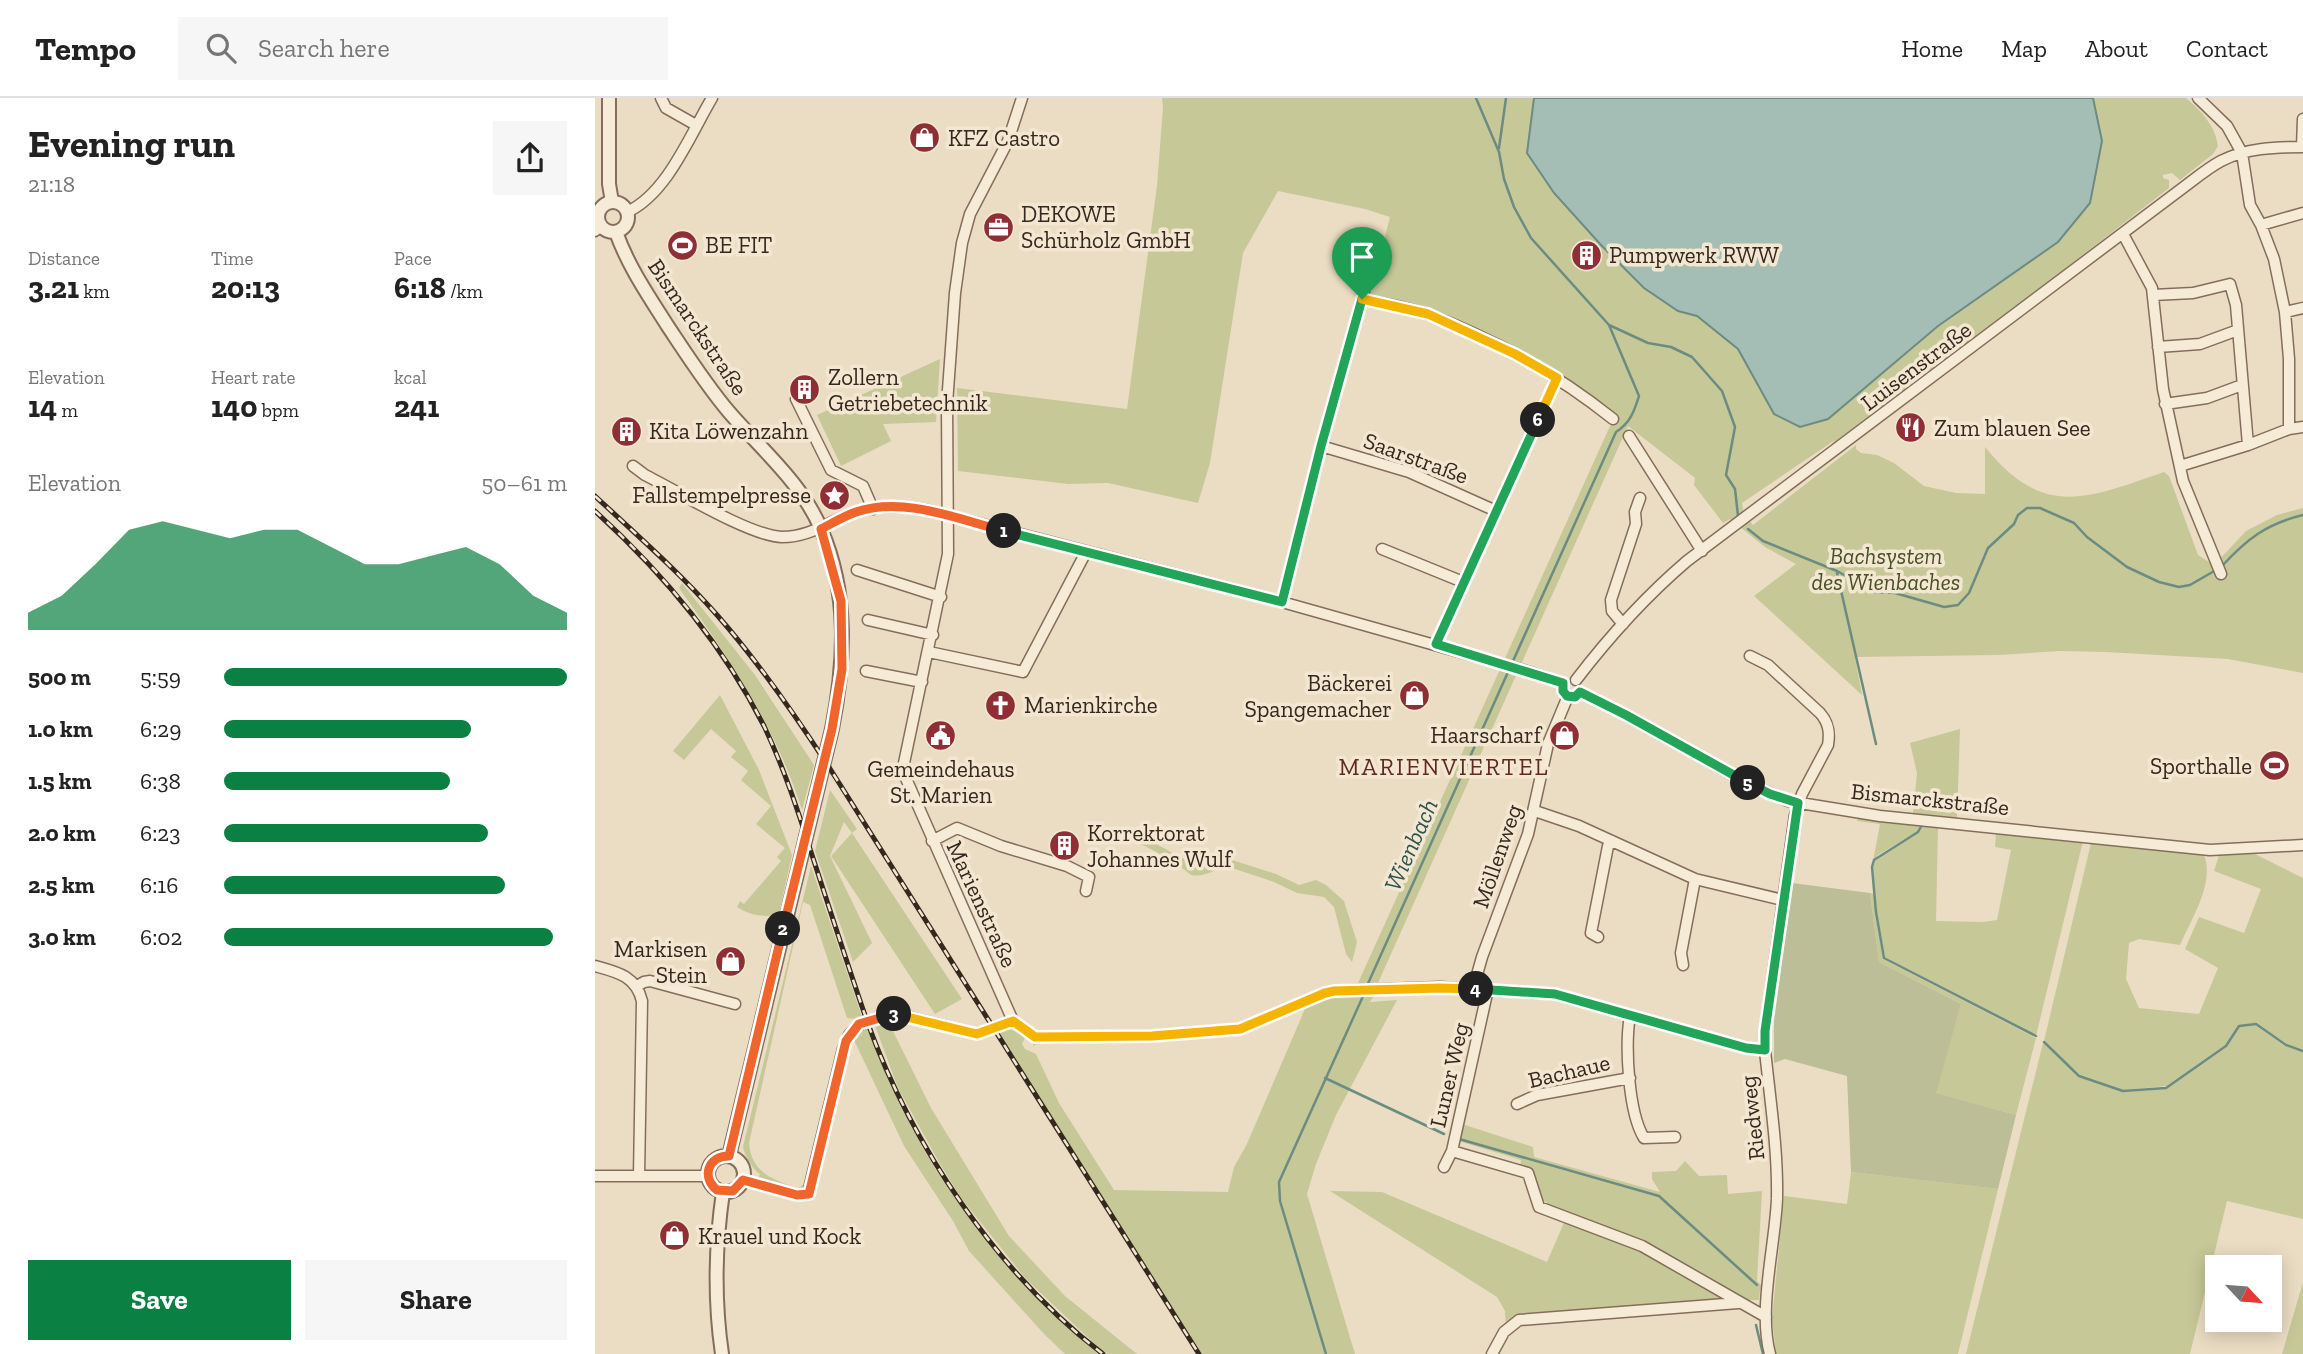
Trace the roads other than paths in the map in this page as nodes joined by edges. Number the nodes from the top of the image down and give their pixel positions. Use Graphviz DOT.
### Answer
graph roads {
  1 [pos="609,98"];
  2 [pos="661,98"];
  3 [pos="712,98"];
  4 [pos="1022,98"];
  5 [pos="2198,98"];
  6 [pos="2303,120"];
  7 [pos="696,125"];
  8 [pos="2302,147"];
  9 [pos="2242,153"];
  10 [pos="612,202"];
  11 [pos="627,212"];
  12 [pos="2303,213"];
  13 [pos="2261,225"];
  14 [pos="598,229"];
  15 [pos="616,232"];
  16 [pos="2123,234"];
  17 [pos="1367,280"];
  18 [pos="2153,295"];
  19 [pos="1362,299"];
  20 [pos="2303,308"];
  21 [pos="2285,312"];
  22 [pos="2238,330"];
  23 [pos="2158,347"];
  24 [pos="1557,378"];
  25 [pos="2242,385"];
  26 [pos="796,399"];
  27 [pos="2165,404"];
  28 [pos="1613,419"];
  29 [pos="2303,427"];
  30 [pos="2290,429"];
  31 [pos="1629,436"];
  32 [pos="2248,444"];
  33 [pos="1321,446"];
  34 [pos="633,466"];
  35 [pos="2180,466"];
  36 [pos="1640,498"];
  37 [pos="873,509"];
  38 [pos="1496,511"];
  39 [pos="948,517"];
  40 [pos="821,529"];
  41 [pos="1382,549"];
  42 [pos="1702,551"];
  43 [pos="1086,552"];
  44 [pos="856,569"];
  45 [pos="2221,574"];
  46 [pos="1463,582"];
  47 [pos="941,597"];
  48 [pos="1282,602"];
  49 [pos="868,620"];
  50 [pos="1622,624"];
  51 [pos="933,635"];
  52 [pos="1436,644"];
  53 [pos="929,652"];
  54 [pos="1750,656"];
  55 [pos="866,671"];
  56 [pos="1576,680"];
  57 [pos="922,682"];
  58 [pos="1563,683"];
  59 [pos="1580,692"];
  60 [pos="1567,696"];
  61 [pos="1798,803"];
  62 [pos="1535,811"];
  63 [pos="932,841"];
  64 [pos="1612,841"];
  65 [pos="2303,845"];
  66 [pos="1695,879"];
  67 [pos="1086,891"];
  68 [pos="1783,900"];
  69 [pos="1598,937"];
  70 [pos="1683,965"];
  71 [pos="595,966"];
  72 [pos="637,986"];
  73 [pos="1473,989"];
  74 [pos="1488,989"];
  75 [pos="735,1004"];
  76 [pos="1630,1015"];
  77 [pos="1013,1021"];
  78 [pos="1765,1050"];
  79 [pos="1630,1078"];
  80 [pos="1517,1104"];
  81 [pos="1675,1137"];
  82 [pos="1452,1151"];
  83 [pos="729,1156"];
  84 [pos="1444,1167"];
  85 [pos="639,1176"];
  86 [pos="708,1176"];
  87 [pos="595,1177"];
  88 [pos="743,1180"];
  89 [pos="723,1192"];
  90 [pos="1738,1303"];
  91 [pos="1767,1304"];
  92 [pos="1751,1307"];
  93 [pos="1766,1317"];
  94 [pos="722,1354"];
  95 [pos="1492,1354"];
  96 [pos="1770,1354"];
  1 -- 10 [label="street"];
  2 -- 7 [label="street"];
  3 -- 7 [label="street"];
  4 -- 39 [label="street, Marienstraße"];
  5 -- 9 [label="street"];
  6 -- 8 [label="street"];
  7 -- 11 [label="street"];
  8 -- 9 [label="street, Luisenstraße"];
  9 -- 13 [label="street"];
  9 -- 16 [label="street, Luisenstraße"];
  10 -- 11 [label="street"];
  10 -- 14 [label="street"];
  11 -- 15 [label="street"];
  12 -- 13 [label="street"];
  13 -- 21 [label="street"];
  14 -- 15 [label="street"];
  15 -- 40 [label="street, Bismarckstraße"];
  16 -- 18 [label="street"];
  16 -- 42 [label="street, Luisenstraße"];
  17 -- 19 [label="street"];
  18 -- 22 [label="street"];
  18 -- 23 [label="street"];
  19 -- 24 [label="street"];
  19 -- 33 [label="street"];
  20 -- 21 [label="street"];
  21 -- 30 [label="street"];
  22 -- 23 [label="street"];
  22 -- 25 [label="street"];
  23 -- 27 [label="street"];
  24 -- 28 [label="street"];
  24 -- 38 [label="street"];
  25 -- 27 [label="street"];
  25 -- 32 [label="street"];
  26 -- 37 [label="street"];
  27 -- 35 [label="street"];
  29 -- 30 [label="street"];
  30 -- 32 [label="street"];
  31 -- 42 [label="street"];
  32 -- 35 [label="street"];
  33 -- 38 [label="street, Saarstraße"];
  33 -- 48 [label="street"];
  34 -- 40 [label="street"];
  35 -- 45 [label="street"];
  36 -- 50 [label="street"];
  37 -- 39 [label="street"];
  37 -- 40 [label="street"];
  38 -- 46 [label="street"];
  39 -- 43 [label="street"];
  39 -- 47 [label="street, Marienstraße"];
  40 -- 83 [label="street, Bismarckstraße"];
  41 -- 46 [label="street"];
  42 -- 50 [label="street, Luisenstraße"];
  43 -- 48 [label="street"];
  43 -- 53 [label="street"];
  44 -- 47 [label="street"];
  46 -- 52 [label="street"];
  47 -- 51 [label="street, Marienstraße"];
  48 -- 52 [label="street"];
  49 -- 51 [label="street"];
  50 -- 56 [label="street, Luisenstraße"];
  51 -- 53 [label="street, Marienstraße"];
  52 -- 58 [label="street"];
  53 -- 57 [label="street, Marienstraße"];
  54 -- 61 [label="street, Riedweg"];
  55 -- 57 [label="street"];
  56 -- 58 [label="street"];
  56 -- 59 [label="street"];
  57 -- 63 [label="street, Marienstraße"];
  58 -- 60 [label="street"];
  59 -- 60 [label="street"];
  59 -- 61 [label="street, Bismarckstraße"];
  60 -- 62 [label="street, Möllenweg"];
  61 -- 65 [label="street, Bismarckstraße"];
  61 -- 68 [label="street, Riedweg"];
  62 -- 64 [label="street"];
  62 -- 73 [label="street, Möllenweg"];
  63 -- 67 [label="street"];
  63 -- 77 [label="street, Marienstraße"];
  64 -- 66 [label="street"];
  64 -- 69 [label="street"];
  66 -- 68 [label="street"];
  66 -- 70 [label="street"];
  68 -- 78 [label="street, Riedweg"];
  71 -- 72 [label="street"];
  72 -- 75 [label="street"];
  72 -- 85 [label="street"];
  73 -- 74 [label="street, Luner Weg"];
  73 -- 77 [label="street, Luner Weg"];
  74 -- 76 [label="street, Luner Weg"];
  74 -- 82 [label="street, Luner Weg"];
  76 -- 78 [label="street, Luner Weg"];
  76 -- 79 [label="street"];
  77 -- 88 [label="street"];
  78 -- 91 [label="street, Riedweg"];
  79 -- 80 [label="street, Bachaue"];
  79 -- 81 [label="street"];
  82 -- 84 [label="street, Luner Weg"];
  82 -- 90 [label="street"];
  83 -- 86 [label="street"];
  83 -- 88 [label="street"];
  85 -- 86 [label="street"];
  85 -- 87 [label="street"];
  86 -- 89 [label="street"];
  88 -- 89 [label="street"];
  89 -- 94 [label="street"];
  90 -- 92 [label="street"];
  90 -- 95 [label="street"];
  91 -- 92 [label="street"];
  91 -- 93 [label="street, Riedweg"];
  92 -- 93 [label="street"];
  93 -- 96 [label="street, Riedweg"];
}
